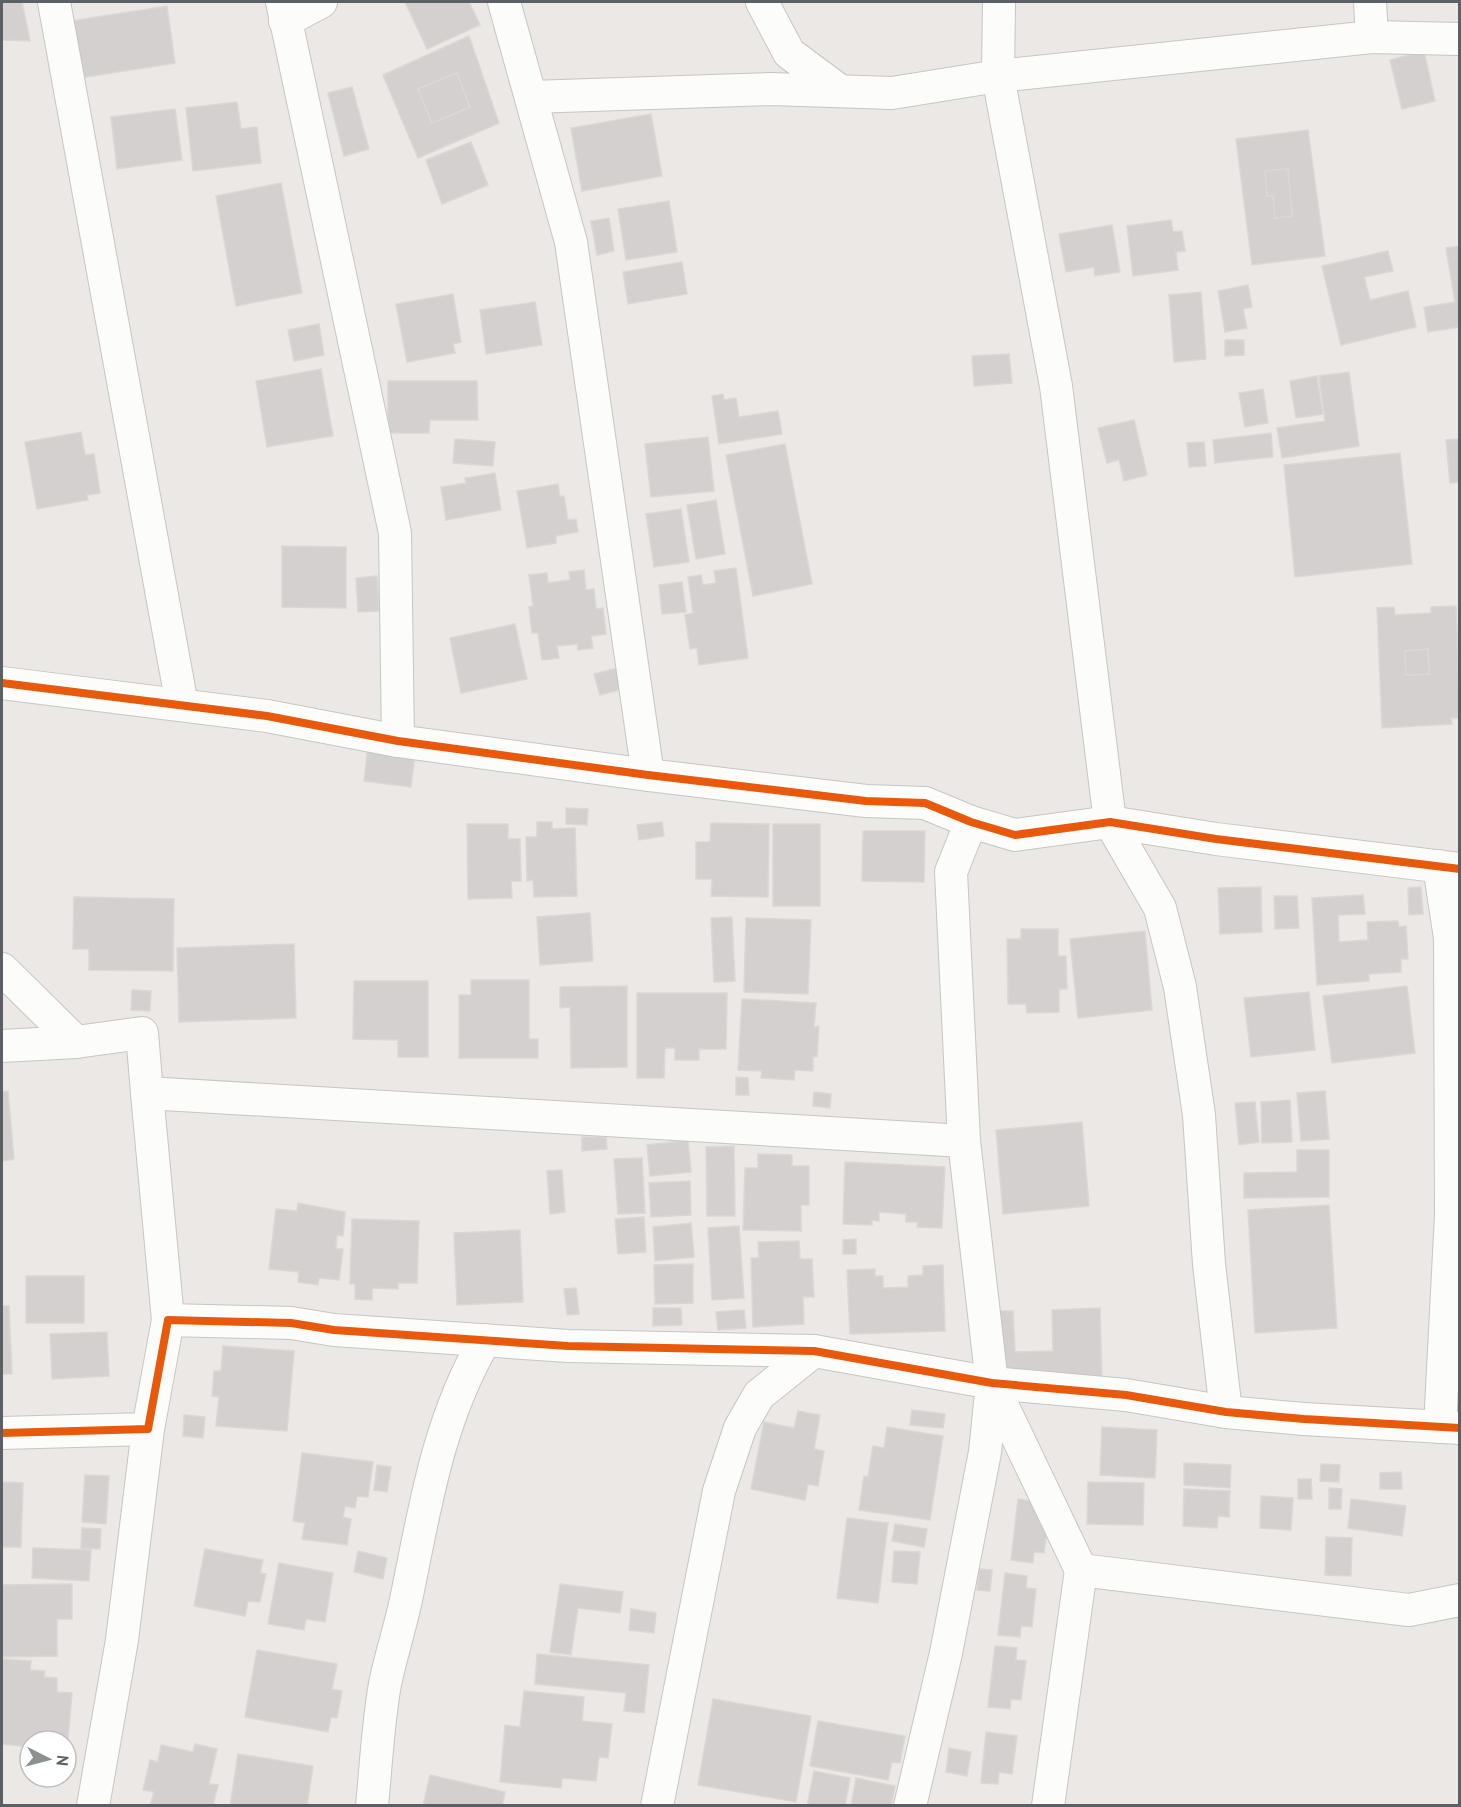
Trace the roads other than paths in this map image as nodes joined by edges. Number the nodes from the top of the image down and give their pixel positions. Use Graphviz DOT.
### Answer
graph roads {
  1 [pos="54,2"];
  2 [pos="321,2"];
  3 [pos="504,2"];
  4 [pos="762,2"];
  5 [pos="999,2"];
  6 [pos="1370,2"];
  7 [pos="284,11"];
  8 [pos="1372,37"];
  9 [pos="1460,39"];
  10 [pos="998,76"];
  11 [pos="840,91"];
  12 [pos="531,97"];
  13 [pos="2,682"];
  14 [pos="182,705"];
  15 [pos="398,741"];
  16 [pos="648,775"];
  17 [pos="970,822"];
  18 [pos="1110,822"];
  19 [pos="1449,868"];
  20 [pos="2,969"];
  21 [pos="76,1042"];
  22 [pos="2,1046"];
  23 [pos="147,1093"];
  24 [pos="964,1140"];
  25 [pos="1455,1214"];
  26 [pos="168,1320"];
  27 [pos="485,1341"];
  28 [pos="814,1351"];
  29 [pos="992,1383"];
  30 [pos="1226,1412"];
  31 [pos="1450,1427"];
  32 [pos="148,1429"];
  33 [pos="2,1433"];
  34 [pos="1081,1570"];
  35 [pos="1460,1600"];
  36 [pos="93,1806"];
  37 [pos="372,1806"];
  38 [pos="657,1806"];
  39 [pos="910,1806"];
  40 [pos="1048,1806"];
  1 -- 14 [label="street"];
  2 -- 7 [label="street"];
  3 -- 12 [label="street"];
  4 -- 11 [label="street"];
  5 -- 10 [label="street"];
  6 -- 8 [label="street"];
  7 -- 15 [label="street"];
  8 -- 9 [label="street"];
  8 -- 10 [label="street"];
  10 -- 11 [label="street"];
  10 -- 18 [label="street"];
  11 -- 12 [label="street"];
  12 -- 16 [label="street"];
  13 -- 14 [label="street"];
  14 -- 15 [label="street"];
  15 -- 16 [label="street"];
  16 -- 17 [label="street"];
  17 -- 18 [label="street"];
  17 -- 24 [label="street"];
  18 -- 19 [label="street"];
  18 -- 30 [label="street"];
  19 -- 25 [label="street"];
  20 -- 21 [label="street"];
  21 -- 22 [label="street"];
  21 -- 23 [label="street"];
  23 -- 24 [label="street"];
  23 -- 26 [label="street"];
  24 -- 29 [label="street"];
  25 -- 31 [label="street"];
  26 -- 27 [label="street"];
  26 -- 32 [label="street"];
  27 -- 28 [label="street"];
  27 -- 37 [label="street"];
  28 -- 29 [label="street"];
  28 -- 38 [label="street"];
  29 -- 30 [label="street"];
  29 -- 34 [label="street"];
  29 -- 39 [label="street"];
  30 -- 31 [label="street"];
  32 -- 33 [label="street"];
  32 -- 36 [label="street"];
  34 -- 35 [label="street"];
  34 -- 40 [label="street"];
}
